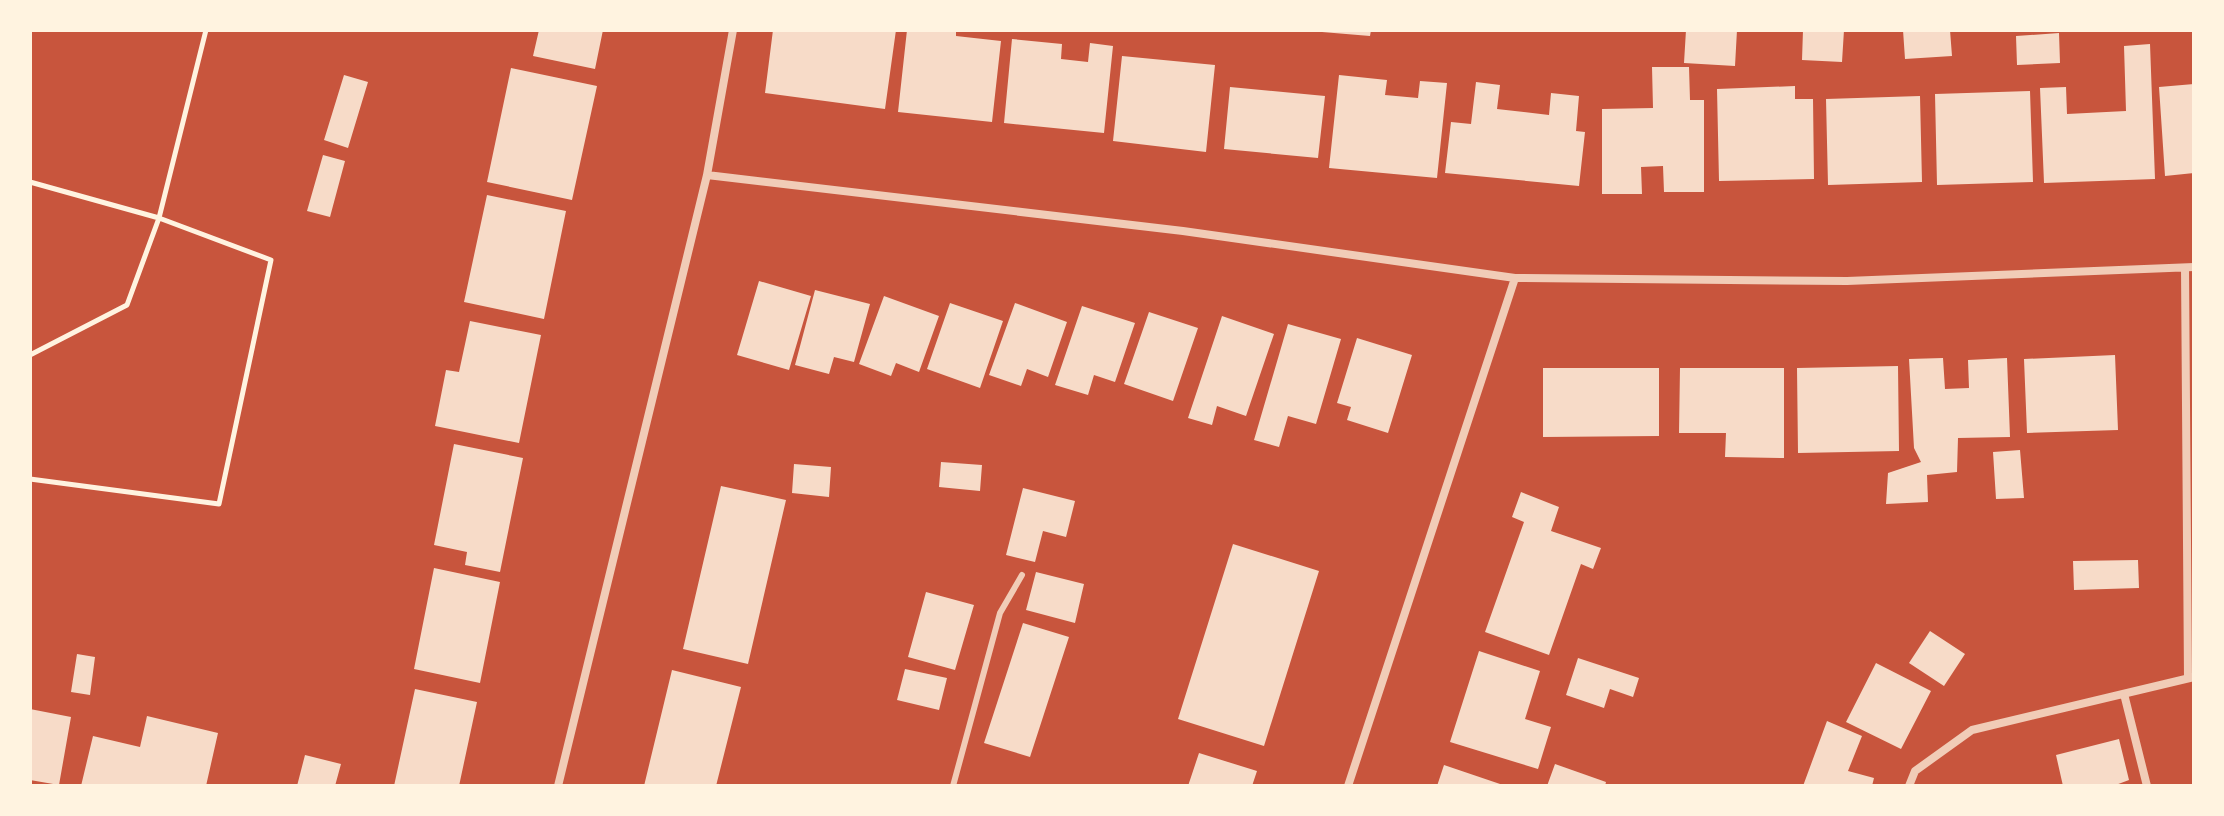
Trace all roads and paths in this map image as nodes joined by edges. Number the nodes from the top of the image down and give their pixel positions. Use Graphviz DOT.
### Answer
graph roads {
  1 [pos="206,30"];
  2 [pos="733,30"];
  3 [pos="707,175"];
  4 [pos="30,182"];
  5 [pos="159,218"];
  6 [pos="2190,268"];
  7 [pos="1515,278"];
  8 [pos="30,355"];
  9 [pos="30,479"];
  10 [pos="1022,575"];
  11 [pos="2191,678"];
  12 [pos="2124,694"];
  13 [pos="558,786"];
  14 [pos="953,786"];
  15 [pos="1348,786"];
  16 [pos="1909,786"];
  17 [pos="2147,786"];
  1 -- 5 [label="path"];
  2 -- 3 [label="street"];
  3 -- 7 [label="street"];
  3 -- 13 [label="street"];
  4 -- 5 [label="path"];
  5 -- 8 [label="path"];
  5 -- 9 [label="path"];
  6 -- 7 [label="street"];
  6 -- 11 [label="street"];
  7 -- 15 [label="street"];
  10 -- 14 [label="lane"];
  11 -- 12 [label="street"];
  12 -- 16 [label="street"];
  12 -- 17 [label="street"];
}
